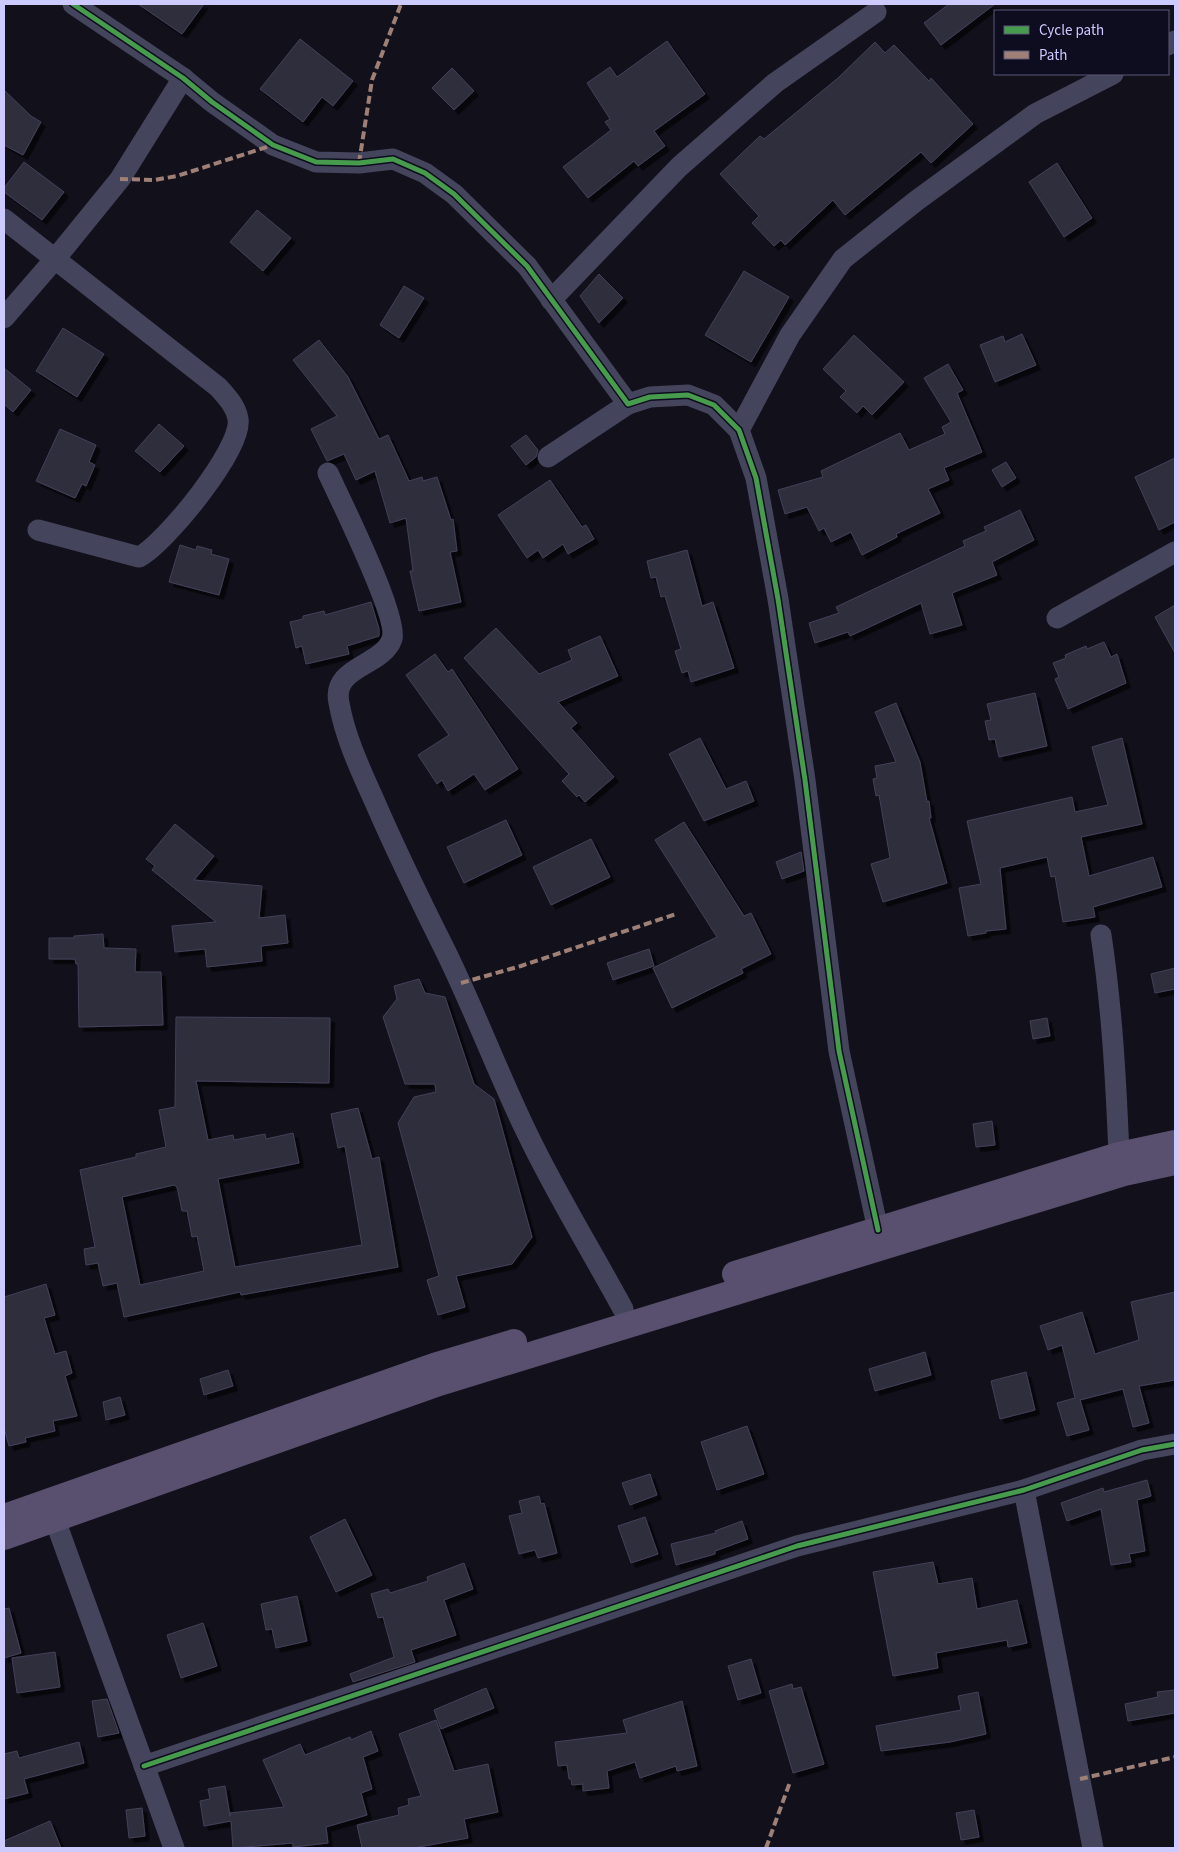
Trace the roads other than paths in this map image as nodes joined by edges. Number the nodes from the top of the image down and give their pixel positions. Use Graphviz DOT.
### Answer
graph roads {
  1 [pos="73,4"];
  2 [pos="876,12"];
  3 [pos="1111,75"];
  4 [pos="182,78"];
  5 [pos="4,219"];
  6 [pos="55,259"];
  7 [pos="551,300"];
  8 [pos="4,318"];
  9 [pos="628,404"];
  10 [pos="739,430"];
  11 [pos="548,457"];
  12 [pos="328,473"];
  13 [pos="38,530"];
  14 [pos="1175,552"];
  15 [pos="1057,618"];
  16 [pos="1100,935"];
  17 [pos="1175,1143"];
  18 [pos="1119,1155"];
  19 [pos="1175,1162"];
  20 [pos="878,1230"];
  21 [pos="623,1309"];
  22 [pos="1175,1444"];
  23 [pos="1024,1490"];
  24 [pos="4,1517"];
  25 [pos="55,1520"];
  26 [pos="4,1537"];
  27 [pos="144,1766"];
  28 [pos="174,1848"];
  29 [pos="1093,1848"];
  1 -- 4 [label="street"];
  2 -- 7 [label="street"];
  3 -- 10 [label="street"];
  4 -- 6 [label="street"];
  4 -- 7 [label="street"];
  5 -- 6 [label="street"];
  6 -- 8 [label="street"];
  6 -- 13 [label="street"];
  7 -- 9 [label="street"];
  9 -- 10 [label="street"];
  9 -- 11 [label="street"];
  10 -- 20 [label="street"];
  12 -- 21 [label="street"];
  14 -- 15 [label="street"];
  16 -- 18 [label="street"];
  17 -- 18 [label="main road"];
  18 -- 20 [label="main road"];
  19 -- 25 [label="main road"];
  20 -- 21 [label="main road"];
  21 -- 24 [label="main road"];
  22 -- 23 [label="street"];
  23 -- 27 [label="street"];
  23 -- 29 [label="street"];
  25 -- 26 [label="main road"];
  25 -- 27 [label="street"];
  27 -- 28 [label="street"];
}
